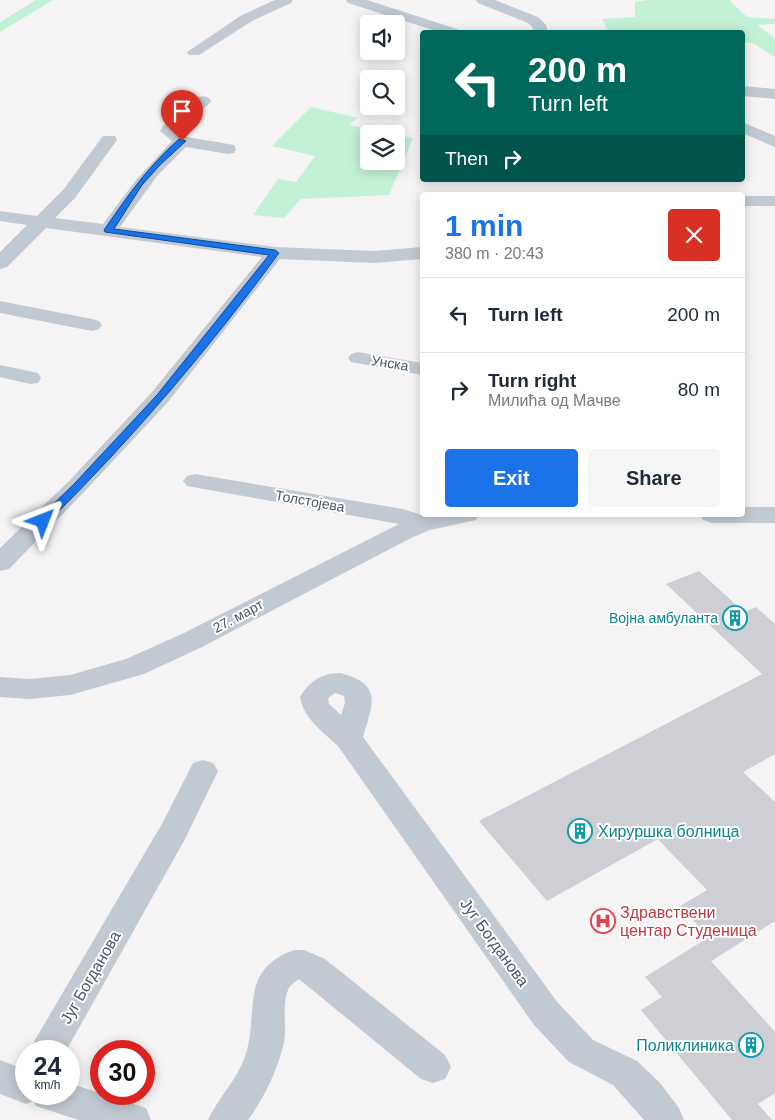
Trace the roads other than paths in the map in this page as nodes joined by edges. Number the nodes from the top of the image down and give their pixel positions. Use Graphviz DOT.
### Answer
graph roads {
  1 [pos="286,0"];
  2 [pos="353,0"];
  3 [pos="483,0"];
  4 [pos="446,30"];
  5 [pos="540,30"];
  6 [pos="194,52"];
  7 [pos="745,91"];
  8 [pos="775,94"];
  9 [pos="203,101"];
  10 [pos="745,128"];
  11 [pos="109,140"];
  12 [pos="182,141"];
  13 [pos="775,142"];
  14 [pos="228,149"];
  15 [pos="745,201"];
  16 [pos="775,201"];
  17 [pos="0,216"];
  18 [pos="42,222"];
  19 [pos="108,230"];
  20 [pos="275,253"];
  21 [pos="420,253"];
  22 [pos="0,263"];
  23 [pos="0,307"];
  24 [pos="92,325"];
  25 [pos="358,358"];
  26 [pos="420,369"];
  27 [pos="0,371"];
  28 [pos="30,378"];
  29 [pos="195,481"];
  30 [pos="745,515"];
  31 [pos="775,515"];
  32 [pos="451,517"];
  33 [pos="435,519"];
  34 [pos="0,563"];
  35 [pos="0,687"];
  36 [pos="348,738"];
  37 [pos="203,771"];
  38 [pos="53,1040"];
  39 [pos="433,1067"];
  40 [pos="0,1077"];
  41 [pos="15,1083"];
  42 [pos="80,1104"];
  43 [pos="133,1120"];
  44 [pos="226,1120"];
  45 [pos="666,1120"];
  1 -- 6 [label="street"];
  2 -- 4 [label="street"];
  3 -- 5 [label="street"];
  7 -- 8 [label="street"];
  9 -- 12 [label="street"];
  10 -- 13 [label="street"];
  11 -- 18 [label="street"];
  12 -- 14 [label="street"];
  12 -- 19 [label="street"];
  15 -- 16 [label="street"];
  17 -- 18 [label="street"];
  18 -- 19 [label="street"];
  18 -- 22 [label="street"];
  19 -- 20 [label="street"];
  20 -- 21 [label="street"];
  20 -- 34 [label="street"];
  23 -- 24 [label="street"];
  25 -- 26 [label="street, Унска"];
  27 -- 28 [label="street"];
  29 -- 33 [label="street, Толстојева"];
  30 -- 31 [label="street"];
  32 -- 33 [label="street, 27. март"];
  33 -- 35 [label="street, 27. март"];
  36 -- 45 [label="street, Југ Богданова"];
  37 -- 38 [label="street, Југ Богданова"];
  39 -- 44 [label="street"];
  40 -- 41 [label="street"];
  42 -- 43 [label="street"];
}
